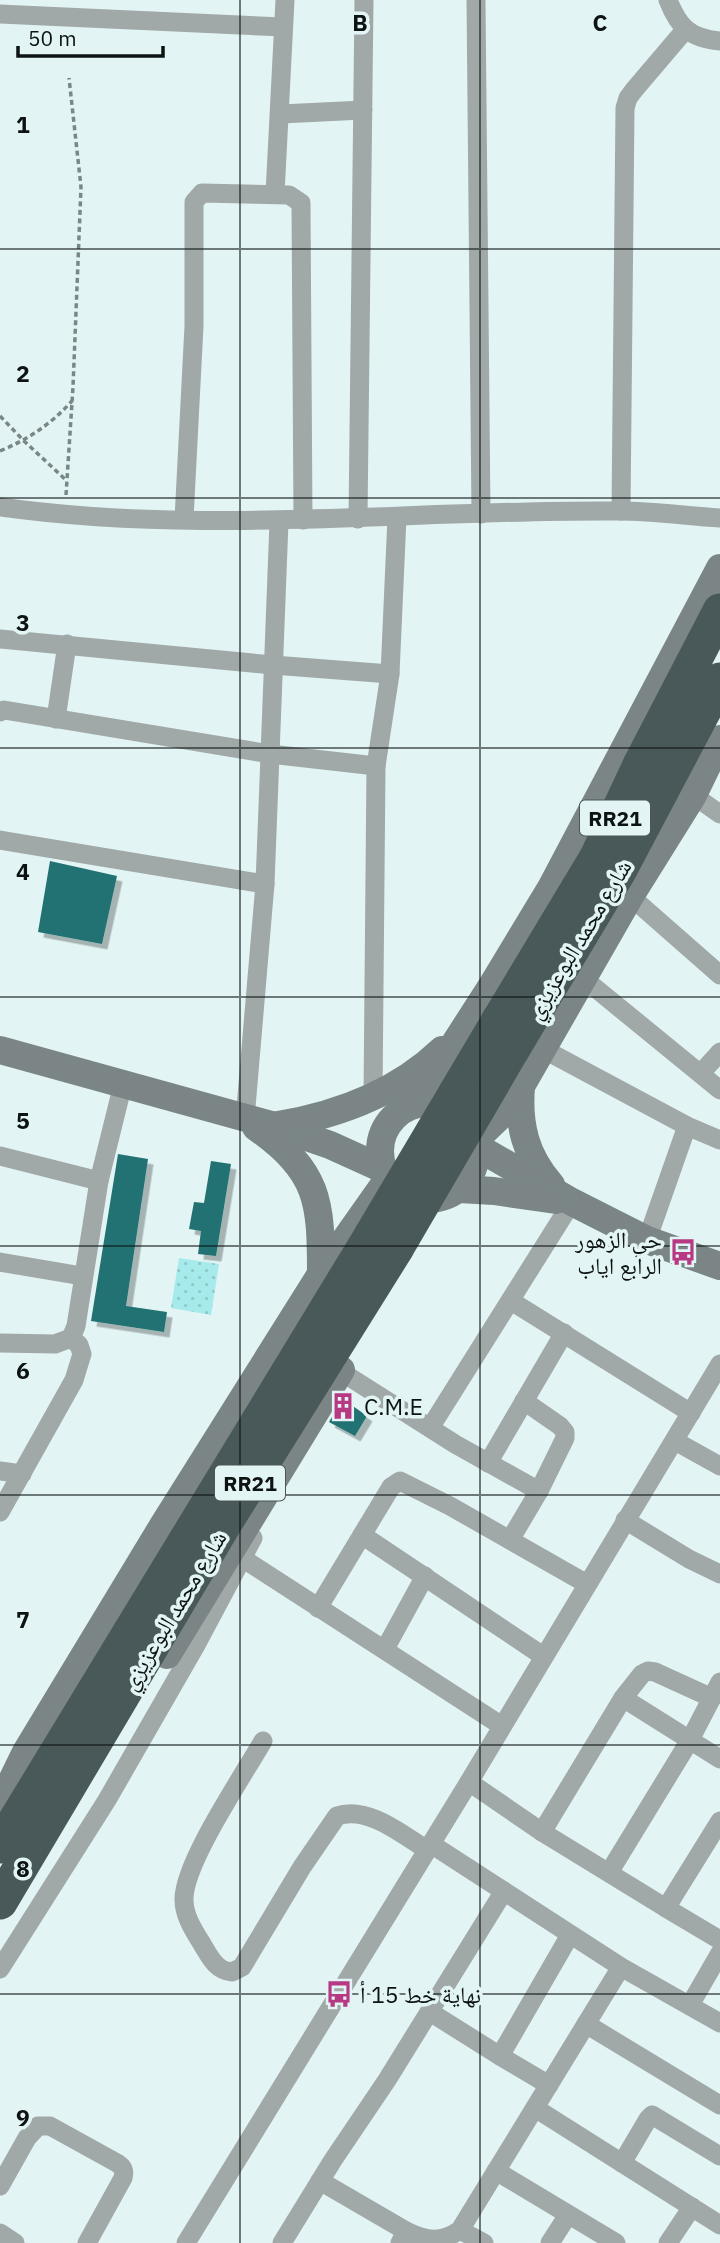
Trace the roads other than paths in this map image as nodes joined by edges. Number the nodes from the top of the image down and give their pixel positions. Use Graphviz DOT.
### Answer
graph roads {
  1 [pos="285,0"];
  2 [pos="364,0"];
  3 [pos="476,0"];
  4 [pos="668,0"];
  5 [pos="97,9"];
  6 [pos="0,14"];
  7 [pos="283,27"];
  8 [pos="685,30"];
  9 [pos="720,41"];
  10 [pos="363,110"];
  11 [pos="281,114"];
  12 [pos="275,194"];
  13 [pos="0,507"];
  14 [pos="621,511"];
  15 [pos="481,514"];
  16 [pos="397,517"];
  17 [pos="720,518"];
  18 [pos="184,519"];
  19 [pos="358,519"];
  20 [pos="303,520"];
  21 [pos="279,522"];
  22 [pos="720,568"];
  23 [pos="720,611"];
  24 [pos="0,639"];
  25 [pos="66,644"];
  26 [pos="273,665"];
  27 [pos="390,674"];
  28 [pos="720,680"];
  29 [pos="0,712"];
  30 [pos="56,719"];
  31 [pos="720,739"];
  32 [pos="270,754"];
  33 [pos="376,766"];
  34 [pos="693,795"];
  35 [pos="720,814"];
  36 [pos="0,840"];
  37 [pos="265,884"];
  38 [pos="630,896"];
  39 [pos="720,975"];
  40 [pos="583,978"];
  41 [pos="462,1032"];
  42 [pos="518,1040"];
  43 [pos="0,1050"];
  44 [pos="720,1052"];
  45 [pos="701,1073"];
  46 [pos="123,1084"];
  47 [pos="521,1086"];
  48 [pos="720,1090"];
  49 [pos="373,1097"];
  50 [pos="408,1108"];
  51 [pos="245,1119"];
  52 [pos="687,1126"];
  53 [pos="284,1129"];
  54 [pos="720,1140"];
  55 [pos="476,1143"];
  56 [pos="0,1156"];
  57 [pos="386,1174"];
  58 [pos="99,1181"];
  59 [pos="453,1192"];
  60 [pos="572,1202"];
  61 [pos="647,1240"];
  62 [pos="383,1242"];
  63 [pos="0,1262"];
  64 [pos="720,1266"];
  65 [pos="82,1276"];
  66 [pos="325,1288"];
  67 [pos="511,1301"];
  68 [pos="564,1333"];
  69 [pos="71,1338"];
  70 [pos="0,1343"];
  71 [pos="720,1364"];
  72 [pos="341,1371"];
  73 [pos="524,1401"];
  74 [pos="691,1413"];
  75 [pos="430,1428"];
  76 [pos="675,1441"];
  77 [pos="488,1463"];
  78 [pos="720,1466"];
  79 [pos="0,1471"];
  80 [pos="22,1474"];
  81 [pos="270,1486"];
  82 [pos="539,1491"];
  83 [pos="0,1513"];
  84 [pos="625,1520"];
  85 [pos="362,1535"];
  86 [pos="510,1540"];
  87 [pos="242,1558"];
  88 [pos="720,1574"];
  89 [pos="425,1576"];
  90 [pos="587,1584"];
  91 [pos="318,1608"];
  92 [pos="385,1649"];
  93 [pos="543,1656"];
  94 [pos="716,1690"];
  95 [pos="623,1698"];
  96 [pos="502,1726"];
  97 [pos="690,1740"];
  98 [pos="263,1741"];
  99 [pos="720,1759"];
  100 [pos="469,1782"];
  101 [pos="0,1805"];
  102 [pos="719,1826"];
  103 [pos="542,1832"];
  104 [pos="429,1847"];
  105 [pos="11,1855"];
  106 [pos="610,1871"];
  107 [pos="503,1891"];
  108 [pos="0,1902"];
  109 [pos="666,1908"];
  110 [pos="570,1935"];
  111 [pos="720,1940"];
  112 [pos="720,1953"];
  113 [pos="621,1967"];
  114 [pos="0,1969"];
  115 [pos="690,2005"];
  116 [pos="430,2012"];
  117 [pos="720,2023"];
  118 [pos="586,2024"];
  119 [pos="500,2056"];
  120 [pos="549,2085"];
  121 [pos="720,2105"];
  122 [pos="535,2108"];
  123 [pos="720,2157"];
  124 [pos="622,2163"];
  125 [pos="496,2171"];
  126 [pos="320,2181"];
  127 [pos="0,2186"];
  128 [pos="692,2207"];
  129 [pos="568,2215"];
  130 [pos="720,2225"];
  131 [pos="460,2230"];
  132 [pos="0,2233"];
  133 [pos="403,2237"];
  134 [pos="15,2243"];
  135 [pos="86,2243"];
  136 [pos="186,2243"];
  137 [pos="282,2243"];
  138 [pos="484,2243"];
  139 [pos="550,2243"];
  140 [pos="616,2243"];
  141 [pos="668,2243"];
  1 -- 7 [label="street"];
  2 -- 10 [label="street"];
  3 -- 15 [label="street"];
  4 -- 8 [label="street"];
  5 -- 6 [label="street"];
  5 -- 7 [label="street"];
  7 -- 11 [label="street"];
  8 -- 9 [label="street"];
  8 -- 14 [label="street"];
  10 -- 11 [label="street"];
  10 -- 19 [label="street"];
  11 -- 12 [label="street"];
  12 -- 18 [label="street"];
  12 -- 20 [label="street"];
  13 -- 18 [label="street"];
  14 -- 15 [label="street"];
  14 -- 17 [label="street"];
  15 -- 16 [label="street"];
  16 -- 19 [label="street"];
  16 -- 27 [label="street"];
  18 -- 21 [label="street"];
  19 -- 20 [label="street"];
  20 -- 21 [label="street"];
  21 -- 26 [label="street"];
  22 -- 41 [label="main road"];
  23 -- 42 [label="highway, شارع محمد البوعزيزي / RR21"];
  24 -- 25 [label="street"];
  25 -- 26 [label="street"];
  25 -- 30 [label="street"];
  26 -- 27 [label="street"];
  26 -- 32 [label="street"];
  27 -- 33 [label="street"];
  28 -- 42 [label="highway, شارع محمد البوعزيزي / RR21"];
  29 -- 30 [label="street"];
  30 -- 32 [label="street"];
  31 -- 34 [label="main road"];
  32 -- 33 [label="street"];
  32 -- 37 [label="street"];
  33 -- 49 [label="street"];
  34 -- 35 [label="street"];
  34 -- 38 [label="main road"];
  36 -- 37 [label="street"];
  37 -- 51 [label="street"];
  38 -- 39 [label="street"];
  38 -- 40 [label="main road"];
  40 -- 42 [label="main road"];
  40 -- 45 [label="street"];
  41 -- 49 [label="main road"];
  41 -- 50 [label="main road"];
  42 -- 47 [label="main road"];
  42 -- 52 [label="street"];
  42 -- 62 [label="highway, RR21, bridge"];
  43 -- 46 [label="main road"];
  44 -- 45 [label="street"];
  45 -- 48 [label="street"];
  46 -- 51 [label="main road"];
  46 -- 58 [label="street"];
  47 -- 55 [label="main road"];
  47 -- 60 [label="main road"];
  49 -- 53 [label="main road"];
  50 -- 53 [label="main road"];
  50 -- 55 [label="main road"];
  50 -- 57 [label="main road"];
  51 -- 53 [label="main road"];
  51 -- 66 [label="main road"];
  52 -- 54 [label="street"];
  52 -- 61 [label="street"];
  53 -- 57 [label="main road"];
  55 -- 59 [label="main road"];
  55 -- 60 [label="main road"];
  56 -- 58 [label="street"];
  57 -- 59 [label="main road"];
  57 -- 66 [label="main road"];
  58 -- 65 [label="street"];
  59 -- 60 [label="main road"];
  59 -- 72 [label="main road"];
  60 -- 61 [label="main road"];
  60 -- 67 [label="street"];
  61 -- 64 [label="main road"];
  62 -- 66 [label="highway, RR21"];
  62 -- 105 [label="highway, شارع محمد البوعزيزي / RR21"];
  63 -- 65 [label="street"];
  65 -- 69 [label="street"];
  66 -- 101 [label="main road"];
  66 -- 105 [label="highway, شارع محمد البوعزيزي / RR21"];
  67 -- 68 [label="street"];
  67 -- 75 [label="street"];
  68 -- 73 [label="street"];
  68 -- 74 [label="street"];
  69 -- 70 [label="street"];
  69 -- 80 [label="street"];
  71 -- 74 [label="street"];
  72 -- 75 [label="street"];
  72 -- 81 [label="main road"];
  73 -- 77 [label="street"];
  73 -- 82 [label="street"];
  74 -- 76 [label="street"];
  75 -- 77 [label="street"];
  76 -- 78 [label="street"];
  76 -- 84 [label="street"];
  77 -- 82 [label="street"];
  79 -- 80 [label="street"];
  80 -- 83 [label="street"];
  81 -- 87 [label="street"];
  81 -- 105 [label="main road"];
  82 -- 86 [label="street"];
  84 -- 88 [label="street"];
  84 -- 90 [label="street"];
  85 -- 86 [label="street"];
  85 -- 89 [label="street"];
  85 -- 91 [label="street"];
  86 -- 90 [label="street"];
  87 -- 91 [label="street"];
  87 -- 114 [label="street"];
  89 -- 92 [label="street"];
  89 -- 93 [label="street"];
  90 -- 93 [label="street"];
  91 -- 92 [label="street"];
  92 -- 96 [label="street"];
  93 -- 96 [label="street"];
  94 -- 95 [label="street"];
  94 -- 97 [label="street"];
  95 -- 97 [label="street"];
  95 -- 103 [label="street"];
  96 -- 100 [label="street"];
  97 -- 99 [label="street"];
  97 -- 106 [label="street"];
  98 -- 104 [label="street"];
  100 -- 103 [label="street"];
  100 -- 104 [label="street"];
  102 -- 109 [label="street"];
  103 -- 106 [label="street"];
  104 -- 107 [label="street"];
  104 -- 136 [label="street"];
  105 -- 108 [label="highway, شارع محمد البوعزيزي / RR21"];
  106 -- 109 [label="street"];
  107 -- 110 [label="street"];
  107 -- 116 [label="street"];
  109 -- 111 [label="street"];
  110 -- 113 [label="street"];
  110 -- 119 [label="street"];
  112 -- 115 [label="street"];
  113 -- 115 [label="street"];
  113 -- 118 [label="street"];
  115 -- 117 [label="street"];
  116 -- 119 [label="street"];
  116 -- 126 [label="street"];
  118 -- 120 [label="street"];
  118 -- 121 [label="street"];
  119 -- 120 [label="street"];
  120 -- 122 [label="street"];
  122 -- 124 [label="street"];
  122 -- 125 [label="street"];
  123 -- 124 [label="street"];
  124 -- 128 [label="street"];
  125 -- 129 [label="street"];
  125 -- 131 [label="street"];
  126 -- 133 [label="street"];
  126 -- 137 [label="street"];
  127 -- 135 [label="street"];
  128 -- 130 [label="street"];
  128 -- 141 [label="street"];
  129 -- 139 [label="street"];
  129 -- 140 [label="street"];
  131 -- 133 [label="street"];
  131 -- 138 [label="street"];
  132 -- 134 [label="street"];
}
